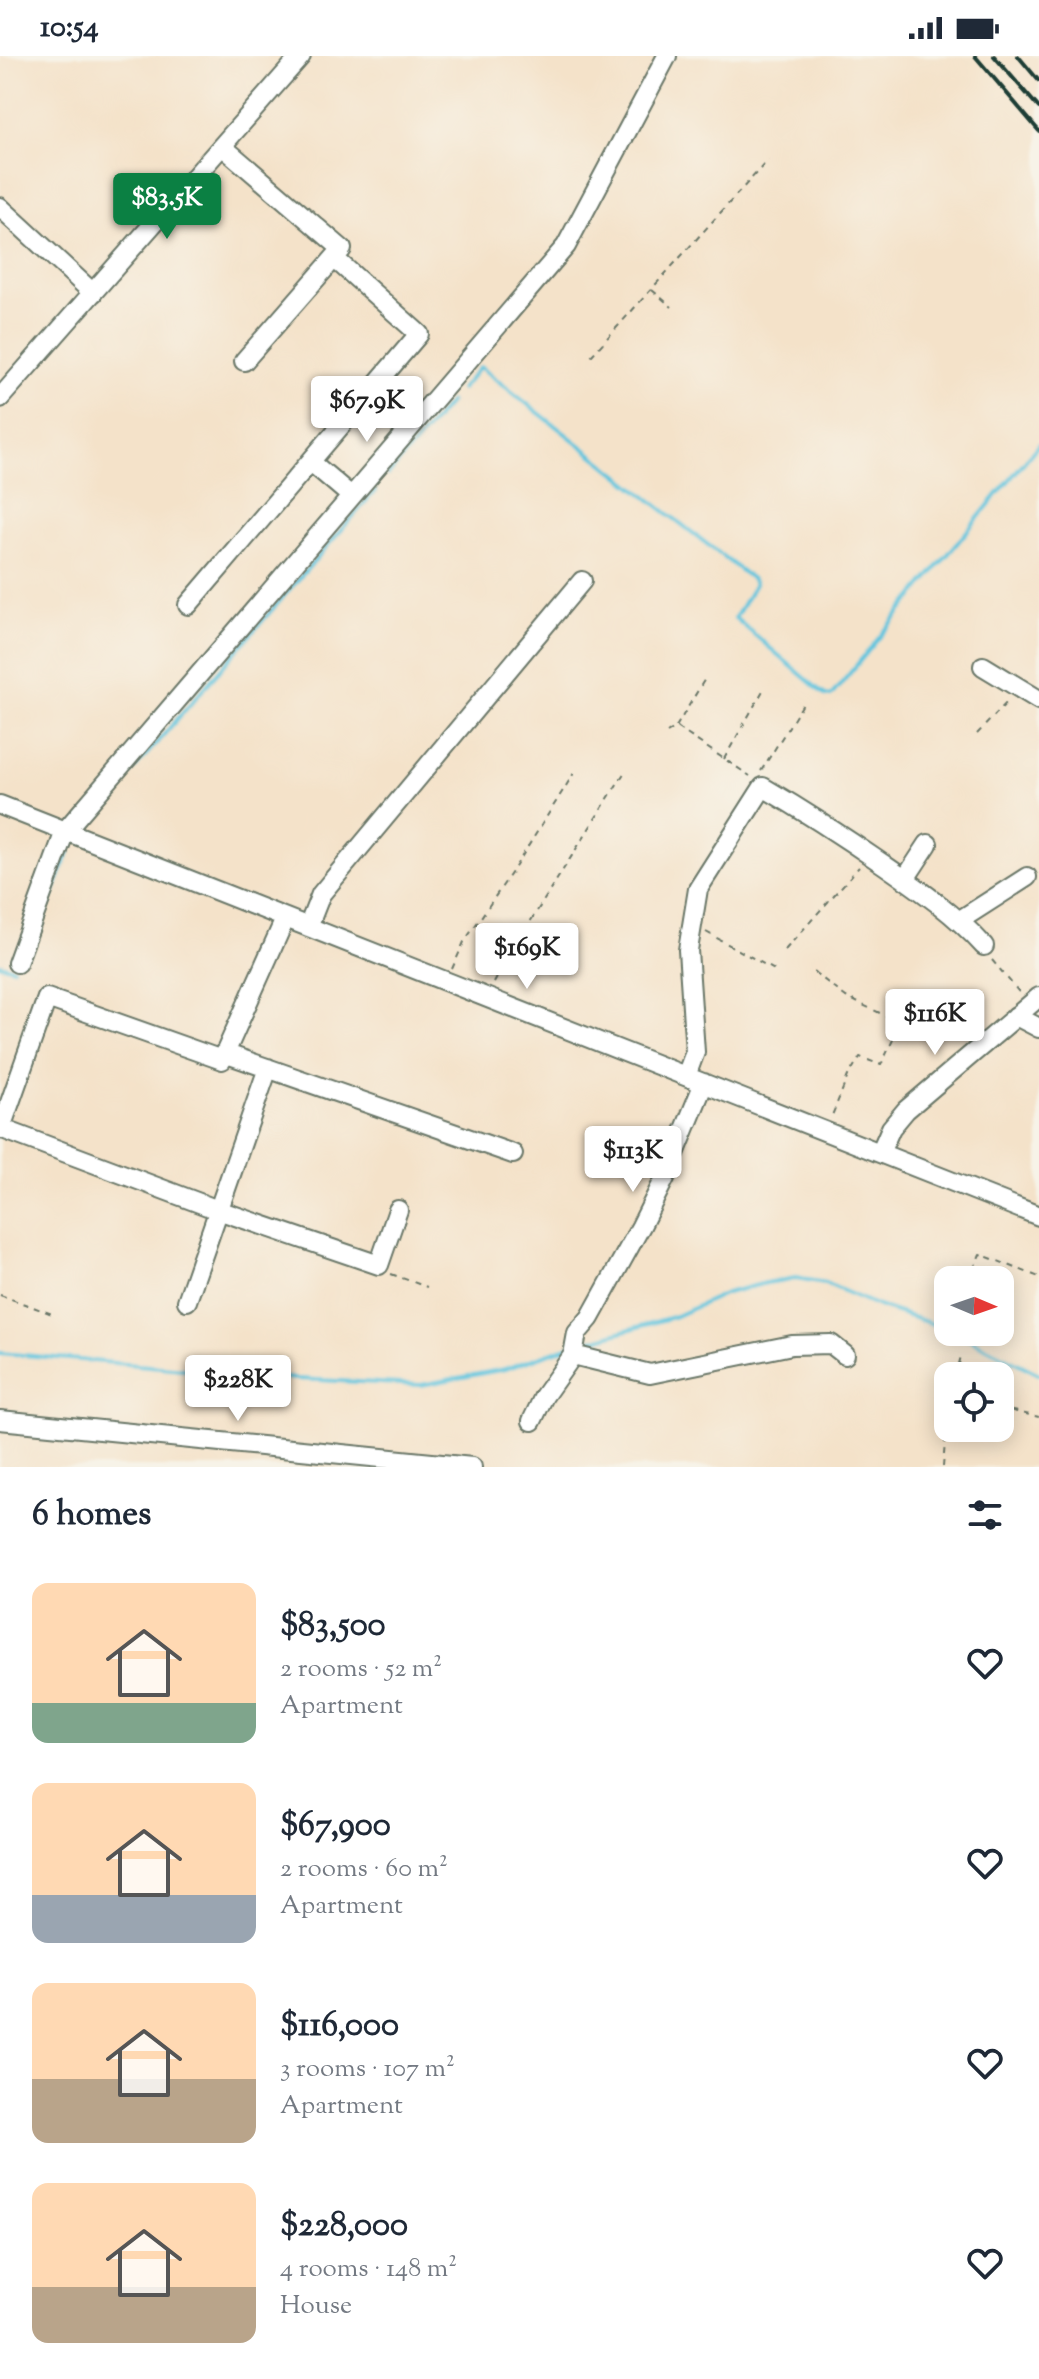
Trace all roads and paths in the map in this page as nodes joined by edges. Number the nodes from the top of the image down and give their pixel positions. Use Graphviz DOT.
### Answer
graph roads {
  1 [pos="301,56"];
  2 [pos="667,56"];
  3 [pos="222,146"];
  4 [pos="768,160"];
  5 [pos="0,207"];
  6 [pos="334,258"];
  7 [pos="651,289"];
  8 [pos="93,293"];
  9 [pos="672,307"];
  10 [pos="591,356"];
  11 [pos="244,361"];
  12 [pos="0,398"];
  13 [pos="311,462"];
  14 [pos="351,496"];
  15 [pos="582,581"];
  16 [pos="188,605"];
  17 [pos="983,666"];
  18 [pos="706,677"];
  19 [pos="1015,686"];
  20 [pos="765,687"];
  21 [pos="1039,700"];
  22 [pos="803,704"];
  23 [pos="676,727"];
  24 [pos="667,733"];
  25 [pos="977,734"];
  26 [pos="724,759"];
  27 [pos="626,770"];
  28 [pos="574,773"];
  29 [pos="0,805"];
  30 [pos="65,831"];
  31 [pos="928,844"];
  32 [pos="870,855"];
  33 [pos="1027,877"];
  34 [pos="905,879"];
  35 [pos="285,919"];
  36 [pos="960,920"];
  37 [pos="691,924"];
  38 [pos="308,927"];
  39 [pos="984,946"];
  40 [pos="785,950"];
  41 [pos="17,963"];
  42 [pos="778,972"];
  43 [pos="814,972"];
  44 [pos="447,982"];
  45 [pos="487,998"];
  46 [pos="1028,1006"];
  47 [pos="1039,1028"];
  48 [pos="224,1053"];
  49 [pos="268,1068"];
  50 [pos="686,1076"];
  51 [pos="704,1083"];
  52 [pos="0,1128"];
  53 [pos="826,1132"];
  54 [pos="880,1153"];
  55 [pos="513,1154"];
  56 [pos="218,1210"];
  57 [pos="398,1210"];
  58 [pos="1039,1216"];
  59 [pos="379,1265"];
  60 [pos="975,1266"];
  61 [pos="1011,1266"];
  62 [pos="1014,1267"];
  63 [pos="1039,1277"];
  64 [pos="427,1287"];
  65 [pos="0,1295"];
  66 [pos="187,1301"];
  67 [pos="55,1315"];
  68 [pos="574,1346"];
  69 [pos="845,1355"];
  70 [pos="961,1356"];
  71 [pos="960,1362"];
  72 [pos="1014,1411"];
  73 [pos="1039,1417"];
  74 [pos="0,1420"];
  75 [pos="532,1421"];
  76 [pos="945,1442"];
  77 [pos="472,1467"];
  78 [pos="943,1467"];
  1 -- 3 [label="street"];
  2 -- 14 [label="street"];
  3 -- 6 [label="street"];
  3 -- 8 [label="street"];
  4 -- 7 [label="path"];
  5 -- 8 [label="street"];
  6 -- 11 [label="street"];
  6 -- 13 [label="street"];
  7 -- 9 [label="path"];
  7 -- 10 [label="path"];
  8 -- 12 [label="street"];
  13 -- 14 [label="street"];
  13 -- 16 [label="street"];
  14 -- 30 [label="street"];
  15 -- 38 [label="street"];
  17 -- 19 [label="street"];
  18 -- 23 [label="path"];
  19 -- 21 [label="street"];
  19 -- 25 [label="path"];
  20 -- 26 [label="path"];
  22 -- 26 [label="path"];
  23 -- 24 [label="path"];
  23 -- 26 [label="path"];
  27 -- 45 [label="path"];
  28 -- 44 [label="path"];
  29 -- 30 [label="street"];
  30 -- 35 [label="street"];
  30 -- 41 [label="street"];
  31 -- 34 [label="street"];
  32 -- 34 [label="street"];
  32 -- 37 [label="street"];
  32 -- 40 [label="path"];
  33 -- 36 [label="street"];
  34 -- 36 [label="street"];
  35 -- 38 [label="street"];
  35 -- 48 [label="street"];
  36 -- 39 [label="street"];
  37 -- 42 [label="path"];
  37 -- 50 [label="street"];
  38 -- 44 [label="street"];
  39 -- 46 [label="path"];
  43 -- 53 [label="path"];
  44 -- 45 [label="street"];
  45 -- 50 [label="street"];
  46 -- 47 [label="street"];
  46 -- 54 [label="street"];
  48 -- 49 [label="street"];
  48 -- 52 [label="street"];
  49 -- 55 [label="street"];
  49 -- 56 [label="street"];
  50 -- 51 [label="street"];
  51 -- 53 [label="street"];
  51 -- 68 [label="street"];
  52 -- 56 [label="street"];
  53 -- 54 [label="street"];
  54 -- 58 [label="street"];
  56 -- 59 [label="street"];
  56 -- 66 [label="street"];
  57 -- 59 [label="street"];
  59 -- 64 [label="path"];
  60 -- 61 [label="path"];
  62 -- 63 [label="path"];
  65 -- 67 [label="path"];
  68 -- 69 [label="street"];
  68 -- 75 [label="street"];
  70 -- 71 [label="path"];
  72 -- 73 [label="path"];
  74 -- 77 [label="street"];
  76 -- 78 [label="path"];
}
